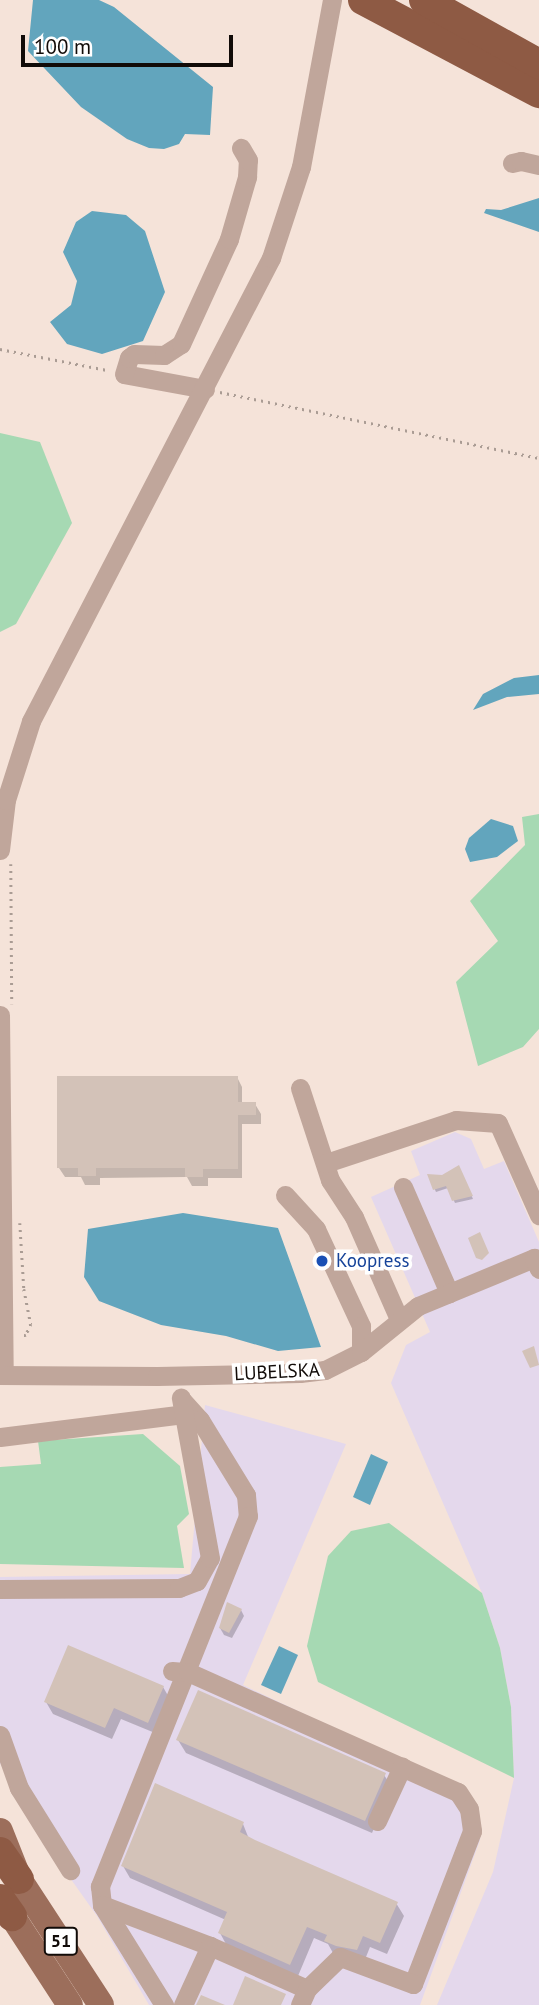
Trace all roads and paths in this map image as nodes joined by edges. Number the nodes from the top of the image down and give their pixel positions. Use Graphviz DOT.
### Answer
graph roads {
  1 [pos="332,0"];
  2 [pos="363,0"];
  3 [pos="424,0"];
  4 [pos="539,64"];
  5 [pos="539,93"];
  6 [pos="241,148"];
  7 [pos="512,163"];
  8 [pos="539,165"];
  9 [pos="0,349"];
  10 [pos="124,374"];
  11 [pos="205,389"];
  12 [pos="539,458"];
  13 [pos="5,856"];
  14 [pos="6,1015"];
  15 [pos="300,1088"];
  16 [pos="326,1163"];
  17 [pos="403,1186"];
  18 [pos="285,1195"];
  19 [pos="539,1215"];
  20 [pos="19,1220"];
  21 [pos="539,1269"];
  22 [pos="449,1293"];
  23 [pos="399,1319"];
  24 [pos="14,1337"];
  25 [pos="361,1352"];
  26 [pos="2,1375"];
  27 [pos="178,1375"];
  28 [pos="183,1407"];
  29 [pos="0,1437"];
  30 [pos="0,1588"];
  31 [pos="180,1671"];
  32 [pos="0,1735"];
  33 [pos="402,1767"];
  34 [pos="377,1821"];
  35 [pos="0,1831"];
  36 [pos="0,1852"];
  37 [pos="70,1870"];
  38 [pos="8,1899"];
  39 [pos="102,1905"];
  40 [pos="210,1946"];
  41 [pos="304,1997"];
  42 [pos="183,2004"];
  43 [pos="70,2005"];
  44 [pos="102,2005"];
  45 [pos="164,2005"];
  1 -- 11 [label="street"];
  2 -- 5 [label="highway"];
  3 -- 4 [label="highway"];
  6 -- 10 [label="street"];
  7 -- 8 [label="street"];
  9 -- 10 [label="path"];
  10 -- 11 [label="street"];
  11 -- 12 [label="path"];
  11 -- 13 [label="street"];
  13 -- 14 [label="path"];
  14 -- 26 [label="street"];
  15 -- 16 [label="street"];
  16 -- 19 [label="street"];
  16 -- 23 [label="street"];
  17 -- 22 [label="street"];
  18 -- 25 [label="street"];
  20 -- 24 [label="path"];
  21 -- 22 [label="street, LUBELSKA"];
  22 -- 23 [label="street, LUBELSKA"];
  23 -- 25 [label="street, LUBELSKA"];
  25 -- 27 [label="street, LUBELSKA"];
  26 -- 27 [label="street, LUBELSKA"];
  27 -- 28 [label="street"];
  28 -- 29 [label="street"];
  28 -- 30 [label="street"];
  28 -- 31 [label="street"];
  31 -- 33 [label="street"];
  31 -- 39 [label="street"];
  32 -- 37 [label="street"];
  33 -- 34 [label="street"];
  33 -- 41 [label="street"];
  35 -- 38 [label="main road"];
  36 -- 38 [label="highway"];
  38 -- 43 [label="main road, 51"];
  38 -- 44 [label="main road, 51"];
  39 -- 40 [label="street"];
  39 -- 45 [label="street"];
  40 -- 41 [label="street"];
  40 -- 42 [label="street"];
}
